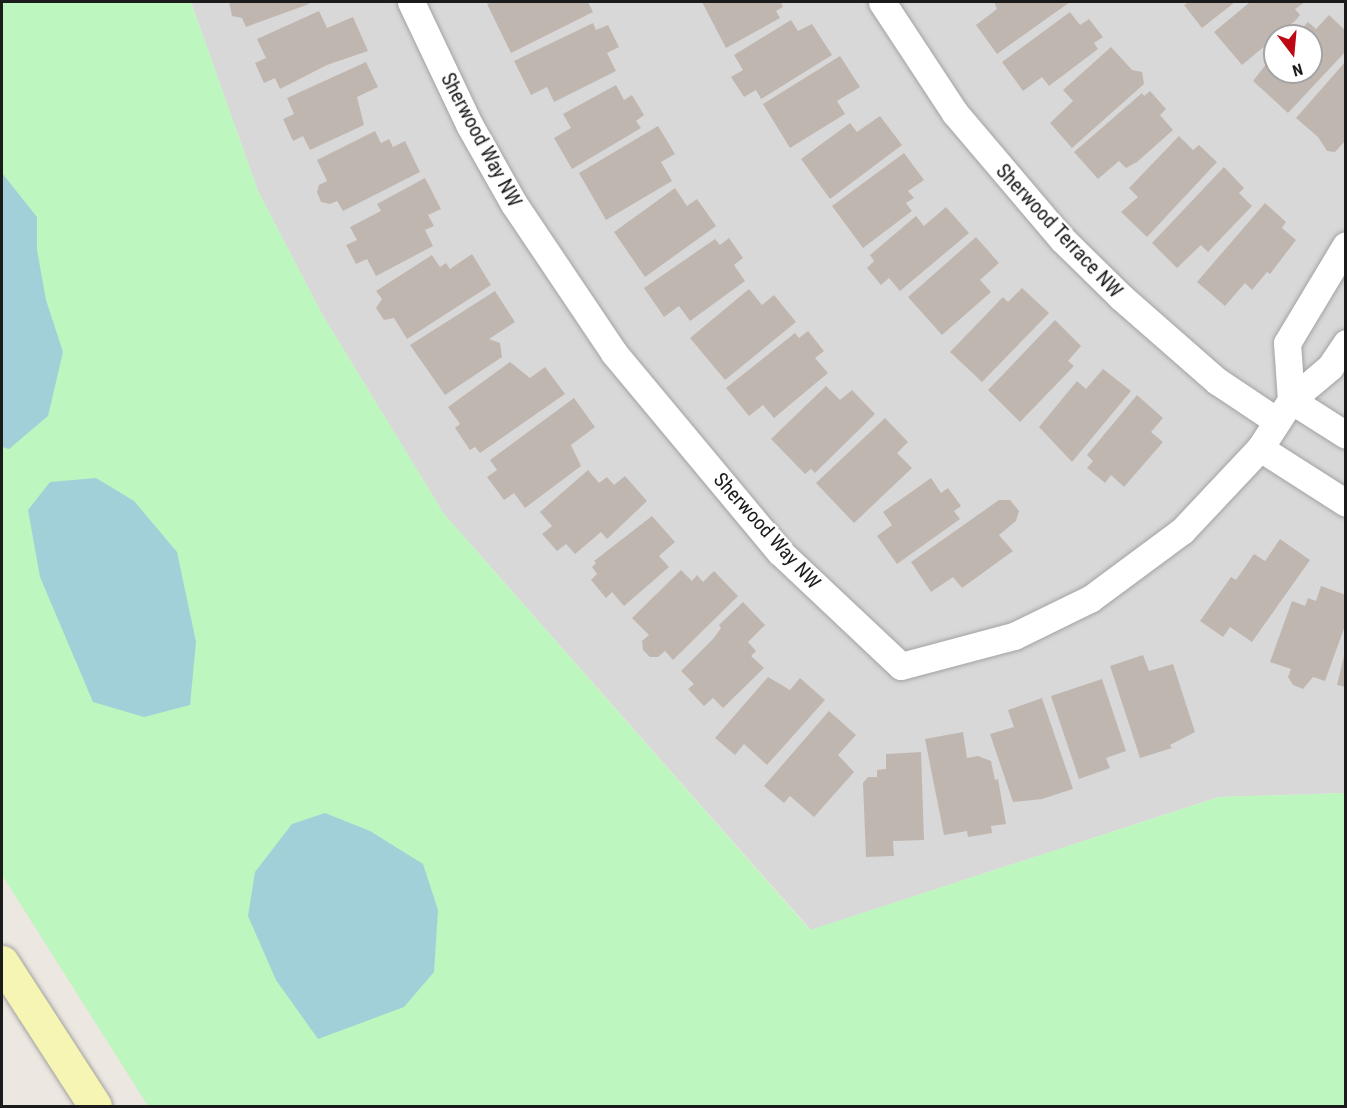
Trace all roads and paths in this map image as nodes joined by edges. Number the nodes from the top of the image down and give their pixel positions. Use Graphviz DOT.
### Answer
graph roads {
  1 [pos="411,2"];
  2 [pos="882,2"];
  3 [pos="1346,245"];
  4 [pos="1346,343"];
  5 [pos="1284,411"];
  6 [pos="1346,435"];
  7 [pos="1260,448"];
  8 [pos="1346,503"];
  9 [pos="2,962"];
  10 [pos="96,1107"];
  1 -- 7 [label="street, Sherwood Way NW"];
  2 -- 5 [label="street, Sherwood Terrace NW"];
  3 -- 5 [label="street"];
  4 -- 5 [label="street, Sherwood Way NW"];
  5 -- 6 [label="street, Sherwood Terrace NW"];
  5 -- 7 [label="street, Sherwood Way NW"];
  7 -- 8 [label="street"];
  9 -- 10 [label="main road"];
}
